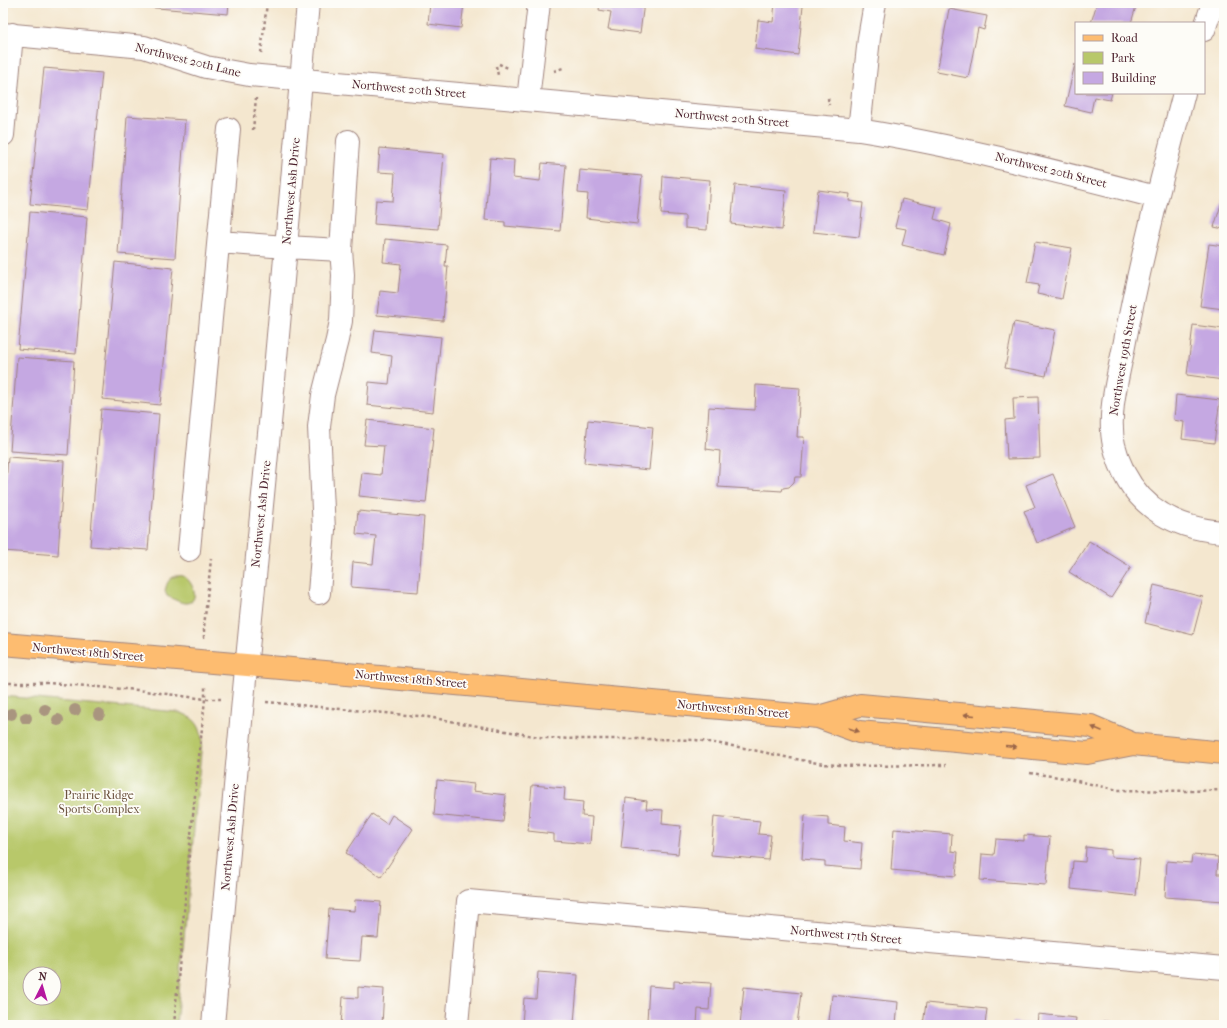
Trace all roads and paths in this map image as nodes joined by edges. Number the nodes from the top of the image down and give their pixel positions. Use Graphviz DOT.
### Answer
graph roads {
  1 [pos="308,3"];
  2 [pos="538,3"];
  3 [pos="875,3"];
  4 [pos="1212,3"];
  5 [pos="1205,27"];
  6 [pos="8,34"];
  7 [pos="300,80"];
  8 [pos="1184,94"];
  9 [pos="528,100"];
  10 [pos="228,129"];
  11 [pos="859,130"];
  12 [pos="3,135"];
  13 [pos="348,141"];
  14 [pos="1156,197"];
  15 [pos="219,242"];
  16 [pos="286,247"];
  17 [pos="341,250"];
  18 [pos="1224,532"];
  19 [pos="189,550"];
  20 [pos="319,593"];
  21 [pos="3,644"];
  22 [pos="205,662"];
  23 [pos="246,665"];
  24 [pos="3,683"];
  25 [pos="206,699"];
  26 [pos="243,700"];
  27 [pos="1224,753"];
  28 [pos="947,765"];
  29 [pos="1029,773"];
  30 [pos="1224,790"];
  31 [pos="1224,968"];
  32 [pos="174,1025"];
  33 [pos="214,1025"];
  34 [pos="457,1025"];
  1 -- 7 [label="street, Northwest Ash Drive"];
  2 -- 9 [label="street"];
  3 -- 11 [label="street"];
  4 -- 5 [label="street"];
  6 -- 7 [label="street, Northwest 20th Lane"];
  6 -- 12 [label="street"];
  7 -- 9 [label="street, Northwest 20th Street"];
  7 -- 16 [label="street, Northwest Ash Drive"];
  8 -- 14 [label="street, Northwest 19th Street"];
  9 -- 11 [label="street, Northwest 20th Street"];
  10 -- 15 [label="street"];
  11 -- 14 [label="street, Northwest 20th Street"];
  13 -- 17 [label="street"];
  14 -- 18 [label="street, Northwest 19th Street"];
  15 -- 16 [label="street"];
  15 -- 19 [label="street"];
  16 -- 17 [label="street"];
  16 -- 23 [label="street, Northwest Ash Drive"];
  17 -- 20 [label="street"];
  21 -- 22 [label="main road, Northwest 18th Street"];
  22 -- 23 [label="main road, Northwest 18th Street"];
  22 -- 25 [label="path"];
  23 -- 26 [label="street, Northwest Ash Drive"];
  23 -- 27 [label="main road, Northwest 18th Street"];
  24 -- 25 [label="path"];
  25 -- 26 [label="path"];
  25 -- 32 [label="path"];
  26 -- 28 [label="path"];
  26 -- 33 [label="street, Northwest Ash Drive"];
  29 -- 30 [label="path"];
  31 -- 34 [label="street, Northwest 17th Street"];
}
